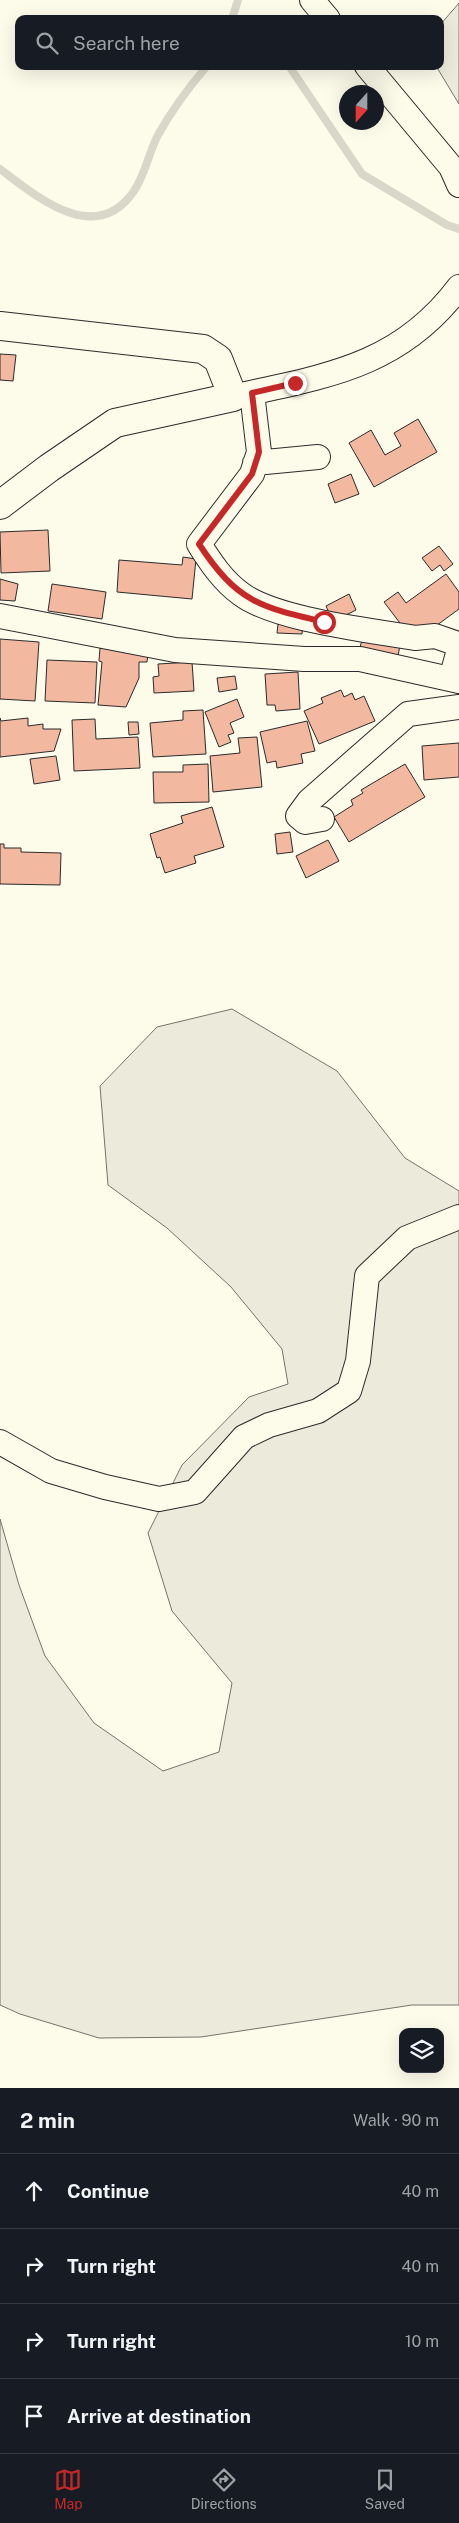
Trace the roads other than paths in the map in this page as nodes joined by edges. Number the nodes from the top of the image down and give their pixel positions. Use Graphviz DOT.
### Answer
graph roads {
  1 [pos="312,0"];
  2 [pos="325,15"];
  3 [pos="370,70"];
  4 [pos="459,185"];
  5 [pos="459,287"];
  6 [pos="0,326"];
  7 [pos="242,395"];
  8 [pos="318,457"];
  9 [pos="255,463"];
  10 [pos="0,505"];
  11 [pos="0,616"];
  12 [pos="455,680"];
  13 [pos="459,707"];
  14 [pos="322,819"];
  15 [pos="459,1217"];
  16 [pos="0,1442"];
  1 -- 2 [label="street"];
  3 -- 4 [label="street"];
  5 -- 7 [label="street"];
  6 -- 7 [label="street"];
  7 -- 9 [label="street"];
  7 -- 10 [label="street"];
  8 -- 9 [label="street"];
  9 -- 12 [label="street"];
  11 -- 12 [label="street"];
  13 -- 14 [label="street"];
  15 -- 16 [label="street"];
}
